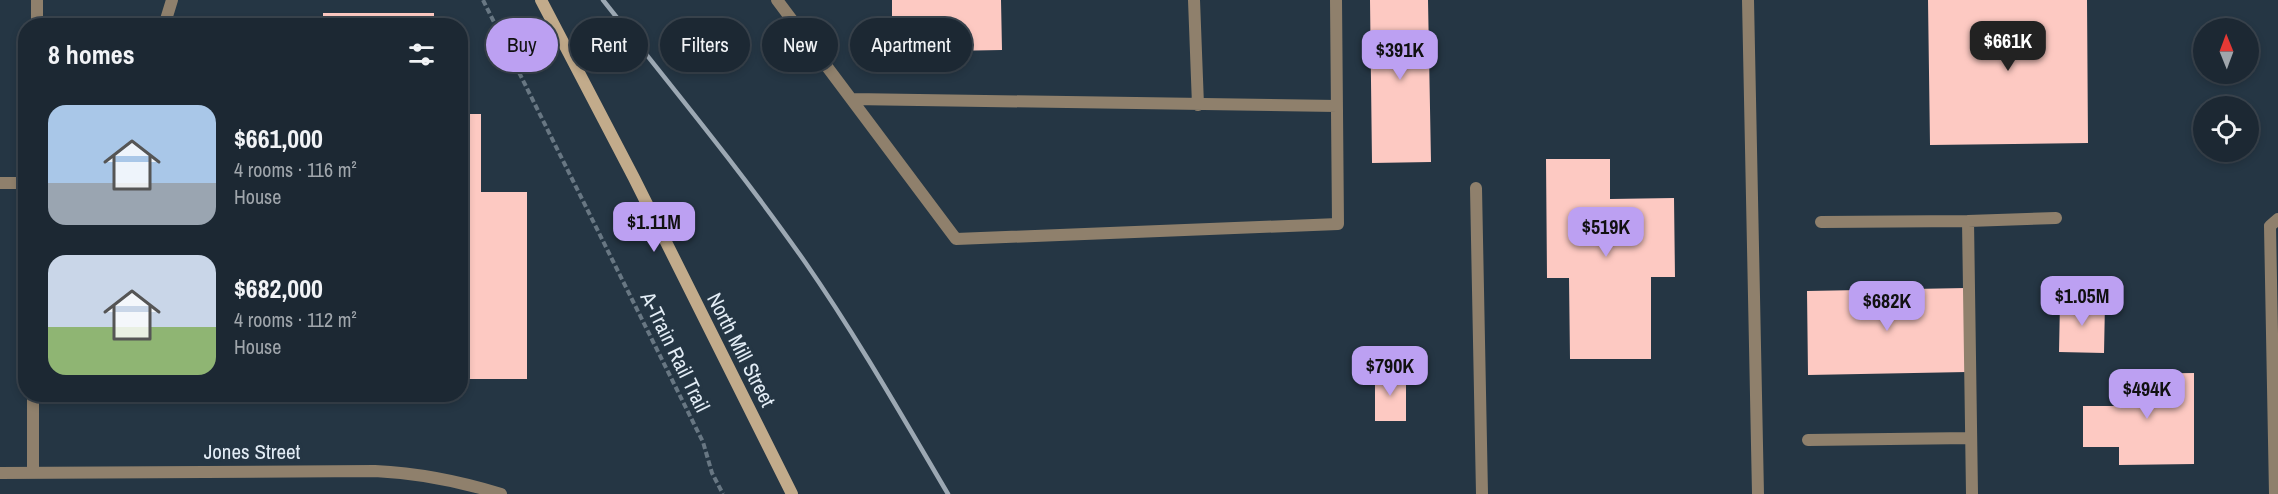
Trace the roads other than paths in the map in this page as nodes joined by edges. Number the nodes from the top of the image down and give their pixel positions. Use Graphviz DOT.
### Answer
graph roads {
  1 [pos="37,0"];
  2 [pos="172,0"];
  3 [pos="541,0"];
  4 [pos="777,0"];
  5 [pos="1194,0"];
  6 [pos="1336,0"];
  7 [pos="1748,0"];
  8 [pos="36,18"];
  9 [pos="166,18"];
  10 [pos="852,99"];
  11 [pos="1198,105"];
  12 [pos="1337,106"];
  13 [pos="0,183"];
  14 [pos="18,183"];
  15 [pos="1476,188"];
  16 [pos="2056,218"];
  17 [pos="2278,219"];
  18 [pos="1968,221"];
  19 [pos="1821,222"];
  20 [pos="33,402"];
  21 [pos="1971,438"];
  22 [pos="1808,440"];
  23 [pos="0,473"];
  24 [pos="33,473"];
  25 [pos="2276,486"];
  26 [pos="501,494"];
  27 [pos="792,494"];
  28 [pos="1482,494"];
  29 [pos="1758,494"];
  30 [pos="1972,494"];
  1 -- 8 [label="street"];
  2 -- 9 [label="street"];
  3 -- 27 [label="main road, North Mill Street"];
  4 -- 10 [label="street"];
  5 -- 11 [label="street"];
  6 -- 12 [label="street"];
  7 -- 29 [label="street"];
  10 -- 11 [label="street"];
  10 -- 12 [label="street"];
  11 -- 12 [label="street"];
  13 -- 14 [label="street"];
  15 -- 28 [label="street"];
  16 -- 18 [label="street"];
  17 -- 25 [label="street"];
  18 -- 19 [label="street"];
  18 -- 21 [label="street"];
  20 -- 24 [label="street"];
  21 -- 22 [label="street"];
  21 -- 30 [label="street"];
  23 -- 24 [label="street, Jones Street"];
  24 -- 26 [label="street, Jones Street"];
}
